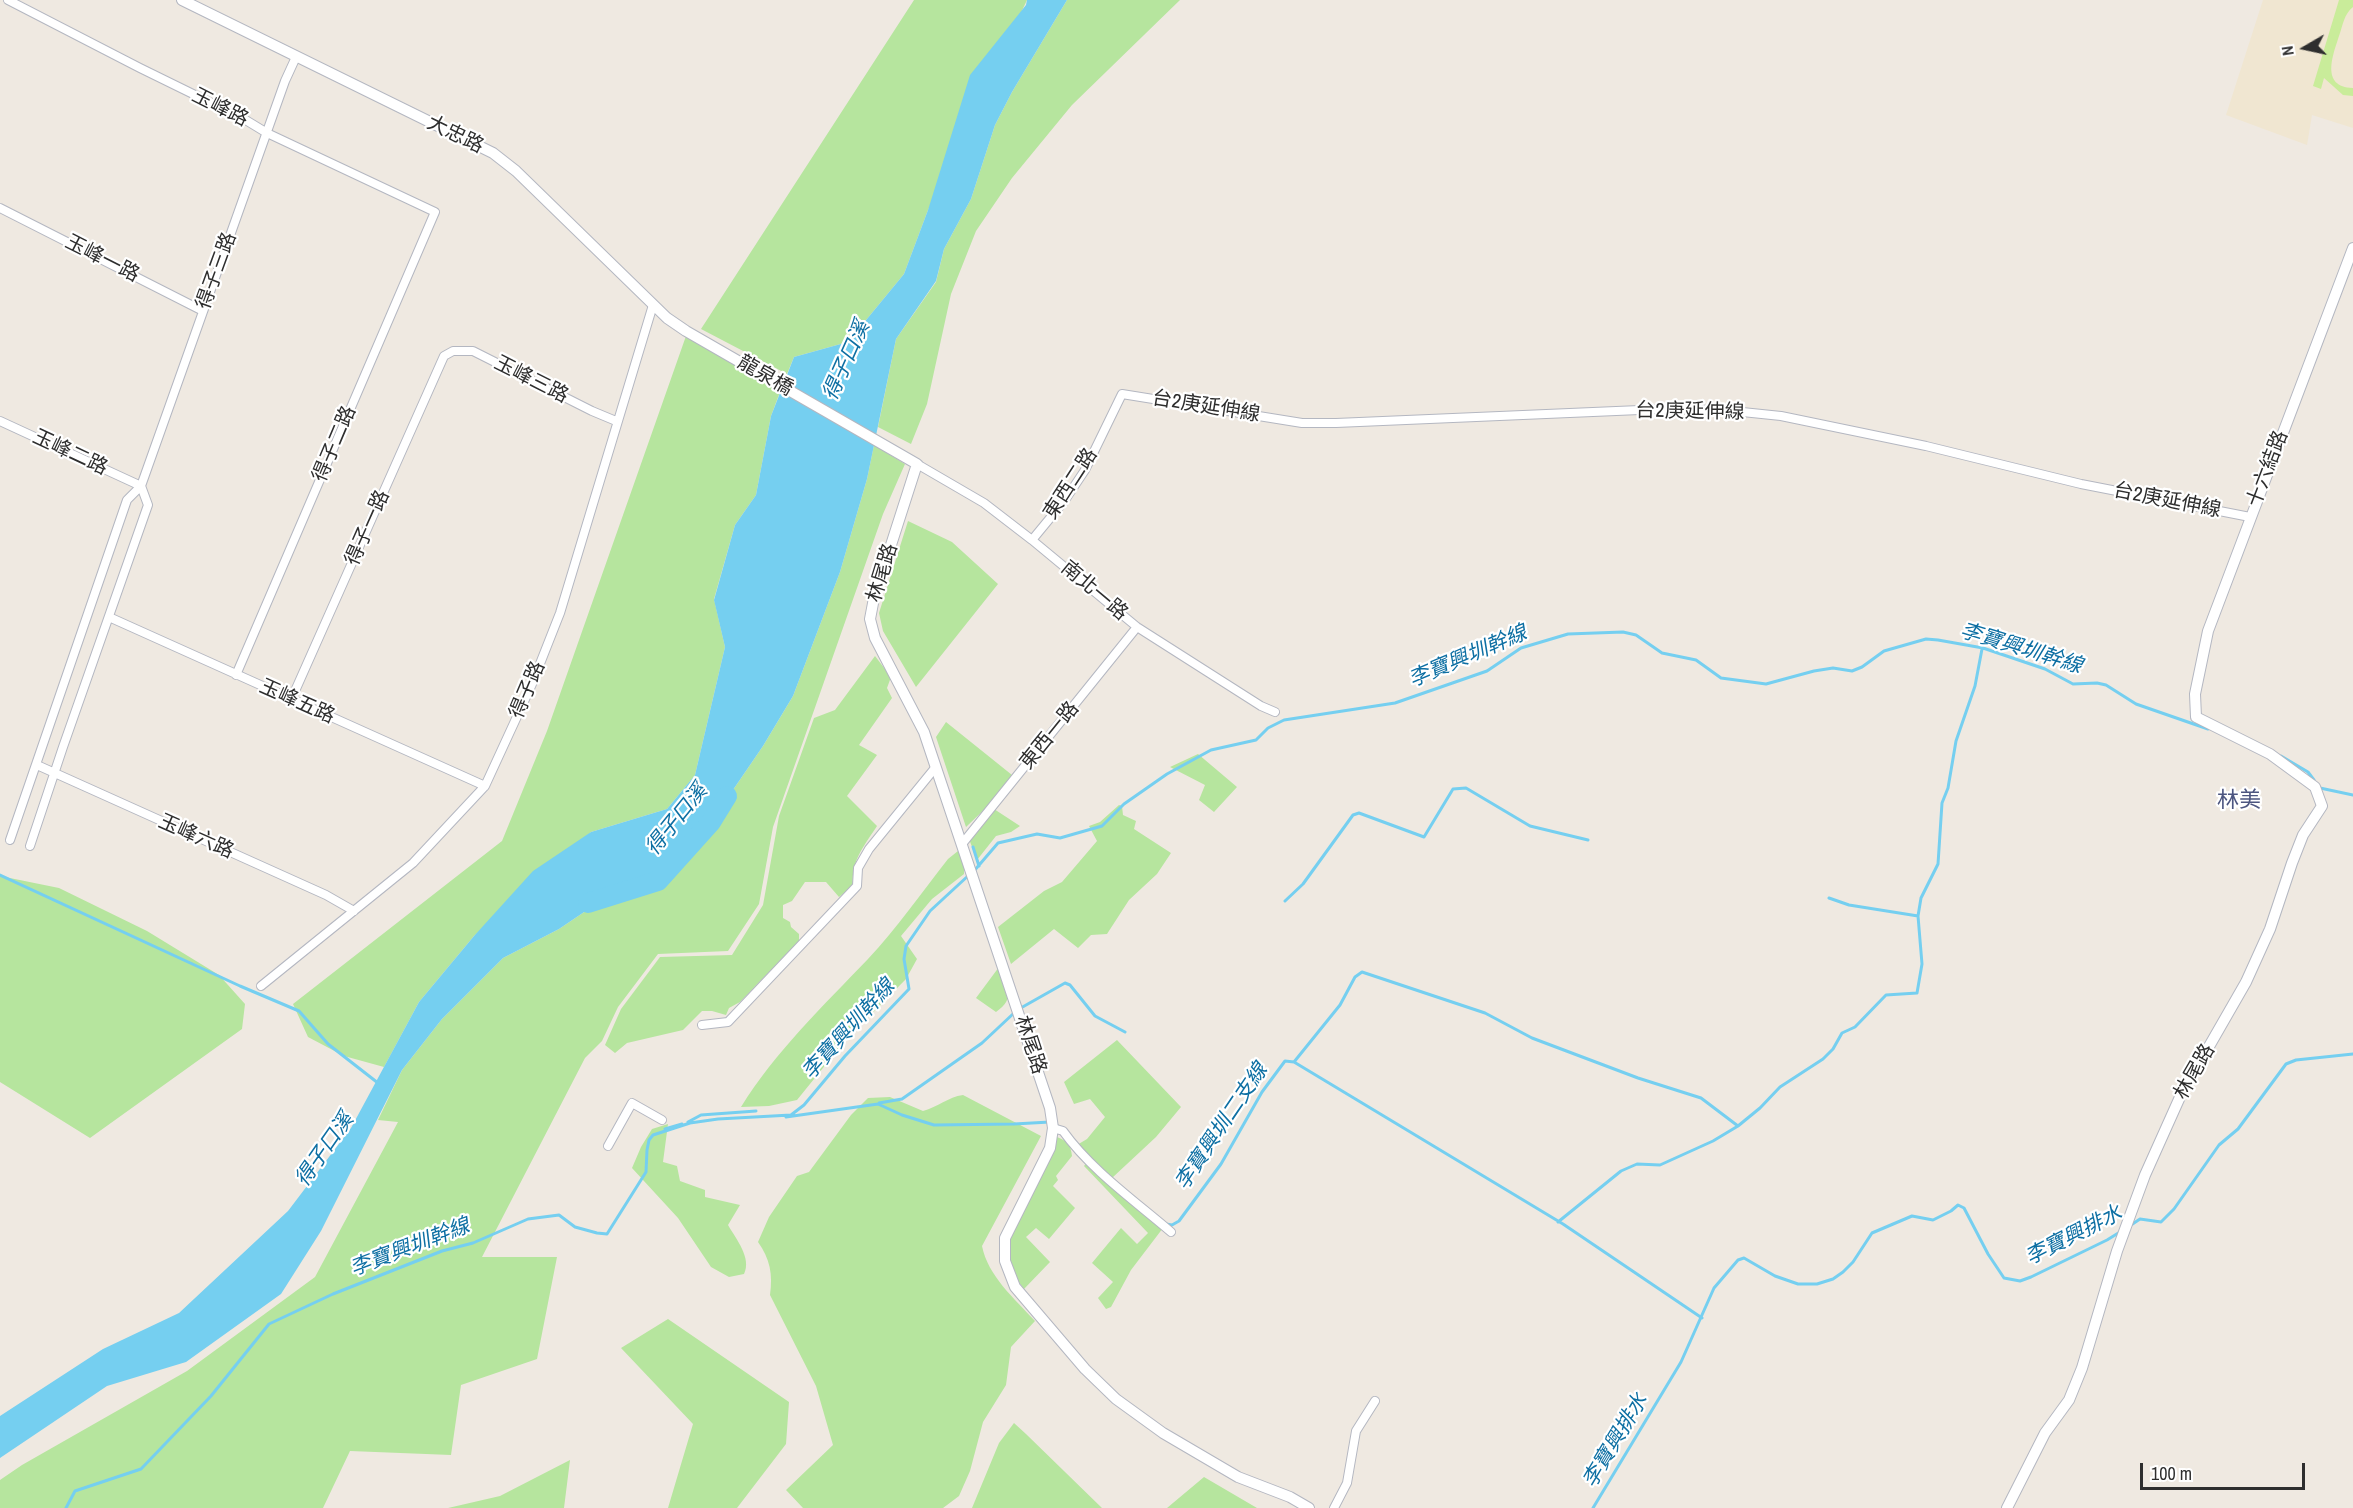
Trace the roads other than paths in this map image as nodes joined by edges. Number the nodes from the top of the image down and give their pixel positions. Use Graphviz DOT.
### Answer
graph roads {
  1 [pos="8,0"];
  2 [pos="182,0"];
  3 [pos="296,57"];
  4 [pos="267,133"];
  5 [pos="0,208"];
  6 [pos="435,212"];
  7 [pos="2353,248"];
  8 [pos="653,305"];
  9 [pos="203,311"];
  10 [pos="686,331"];
  11 [pos="444,356"];
  12 [pos="1122,394"];
  13 [pos="0,421"];
  14 [pos="616,421"];
  15 [pos="917,464"];
  16 [pos="141,486"];
  17 [pos="2250,517"];
  18 [pos="1032,540"];
  19 [pos="109,617"];
  20 [pos="1137,627"];
  21 [pos="236,675"];
  22 [pos="2195,694"];
  23 [pos="291,700"];
  24 [pos="1275,712"];
  25 [pos="37,765"];
  26 [pos="935,768"];
  27 [pos="54,773"];
  28 [pos="485,786"];
  29 [pos="10,840"];
  30 [pos="962,844"];
  31 [pos="30,846"];
  32 [pos="354,911"];
  33 [pos="261,986"];
  34 [pos="702,1024"];
  35 [pos="662,1120"];
  36 [pos="1053,1128"];
  37 [pos="608,1146"];
  38 [pos="1171,1232"];
  39 [pos="1375,1401"];
  40 [pos="1309,1508"];
  41 [pos="1334,1508"];
  42 [pos="2007,1508"];
  1 -- 4 [label="street, 玉峰路"];
  2 -- 3 [label="street, 大忠路"];
  3 -- 4 [label="street, 得子三路"];
  3 -- 8 [label="street, 大忠路"];
  4 -- 6 [label="street, 玉峰路"];
  4 -- 9 [label="street, 得子三路"];
  5 -- 9 [label="street, 玉峰一路"];
  6 -- 21 [label="street, 得子二路"];
  7 -- 17 [label="street, 十六結路"];
  8 -- 10 [label="street, 大忠路"];
  8 -- 14 [label="street, 得子路"];
  9 -- 16 [label="street, 得子三路"];
  10 -- 15 [label="street, 龍泉橋"];
  11 -- 14 [label="street, 玉峰三路"];
  11 -- 23 [label="street, 得子一路"];
  12 -- 17 [label="street, 台2庚延伸線"];
  12 -- 18 [label="street, 東西二路"];
  13 -- 16 [label="street, 玉峰二路"];
  14 -- 28 [label="street, 得子路"];
  15 -- 18 [label="street, 南北一路"];
  15 -- 26 [label="street, 林尾路"];
  16 -- 19 [label="street"];
  16 -- 25 [label="street"];
  17 -- 22 [label="street, 十六結路"];
  18 -- 20 [label="street, 南北一路"];
  19 -- 21 [label="street, 玉峰五路"];
  19 -- 27 [label="street"];
  20 -- 24 [label="street, 南北一路"];
  20 -- 30 [label="street, 東西一路"];
  21 -- 23 [label="street, 玉峰五路"];
  22 -- 42 [label="street, 林尾路"];
  23 -- 28 [label="street, 玉峰五路"];
  25 -- 27 [label="street, 玉峰六路"];
  25 -- 29 [label="street"];
  26 -- 30 [label="street, 林尾路"];
  26 -- 34 [label="street"];
  27 -- 31 [label="street"];
  27 -- 32 [label="street, 玉峰六路"];
  28 -- 32 [label="street, 得子路"];
  30 -- 36 [label="street, 林尾路"];
  32 -- 33 [label="street, 得子路"];
  35 -- 37 [label="street"];
  36 -- 38 [label="street"];
  36 -- 40 [label="street, 林尾路"];
  39 -- 41 [label="street"];
}
